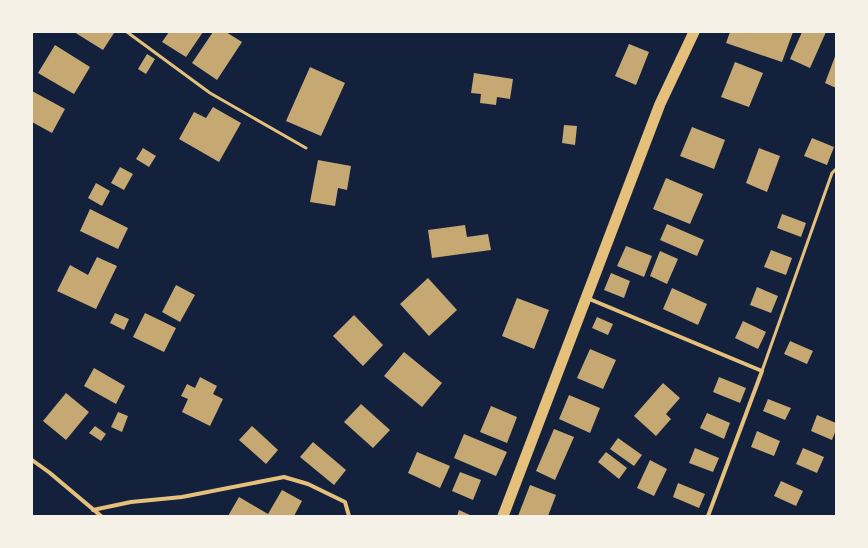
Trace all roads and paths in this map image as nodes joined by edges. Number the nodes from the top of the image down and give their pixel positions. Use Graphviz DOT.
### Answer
graph roads {
  1 [pos="127,32"];
  2 [pos="694,32"];
  3 [pos="306,148"];
  4 [pos="836,169"];
  5 [pos="586,298"];
  6 [pos="762,370"];
  7 [pos="32,460"];
  8 [pos="93,510"];
  9 [pos="101,516"];
  10 [pos="349,516"];
  11 [pos="502,516"];
  12 [pos="708,516"];
  1 -- 3 [label="lane"];
  2 -- 5 [label="highway"];
  4 -- 6 [label="lane"];
  5 -- 6 [label="street"];
  5 -- 11 [label="highway"];
  6 -- 12 [label="street"];
  7 -- 8 [label="street"];
  8 -- 9 [label="street"];
  8 -- 10 [label="street"];
}
